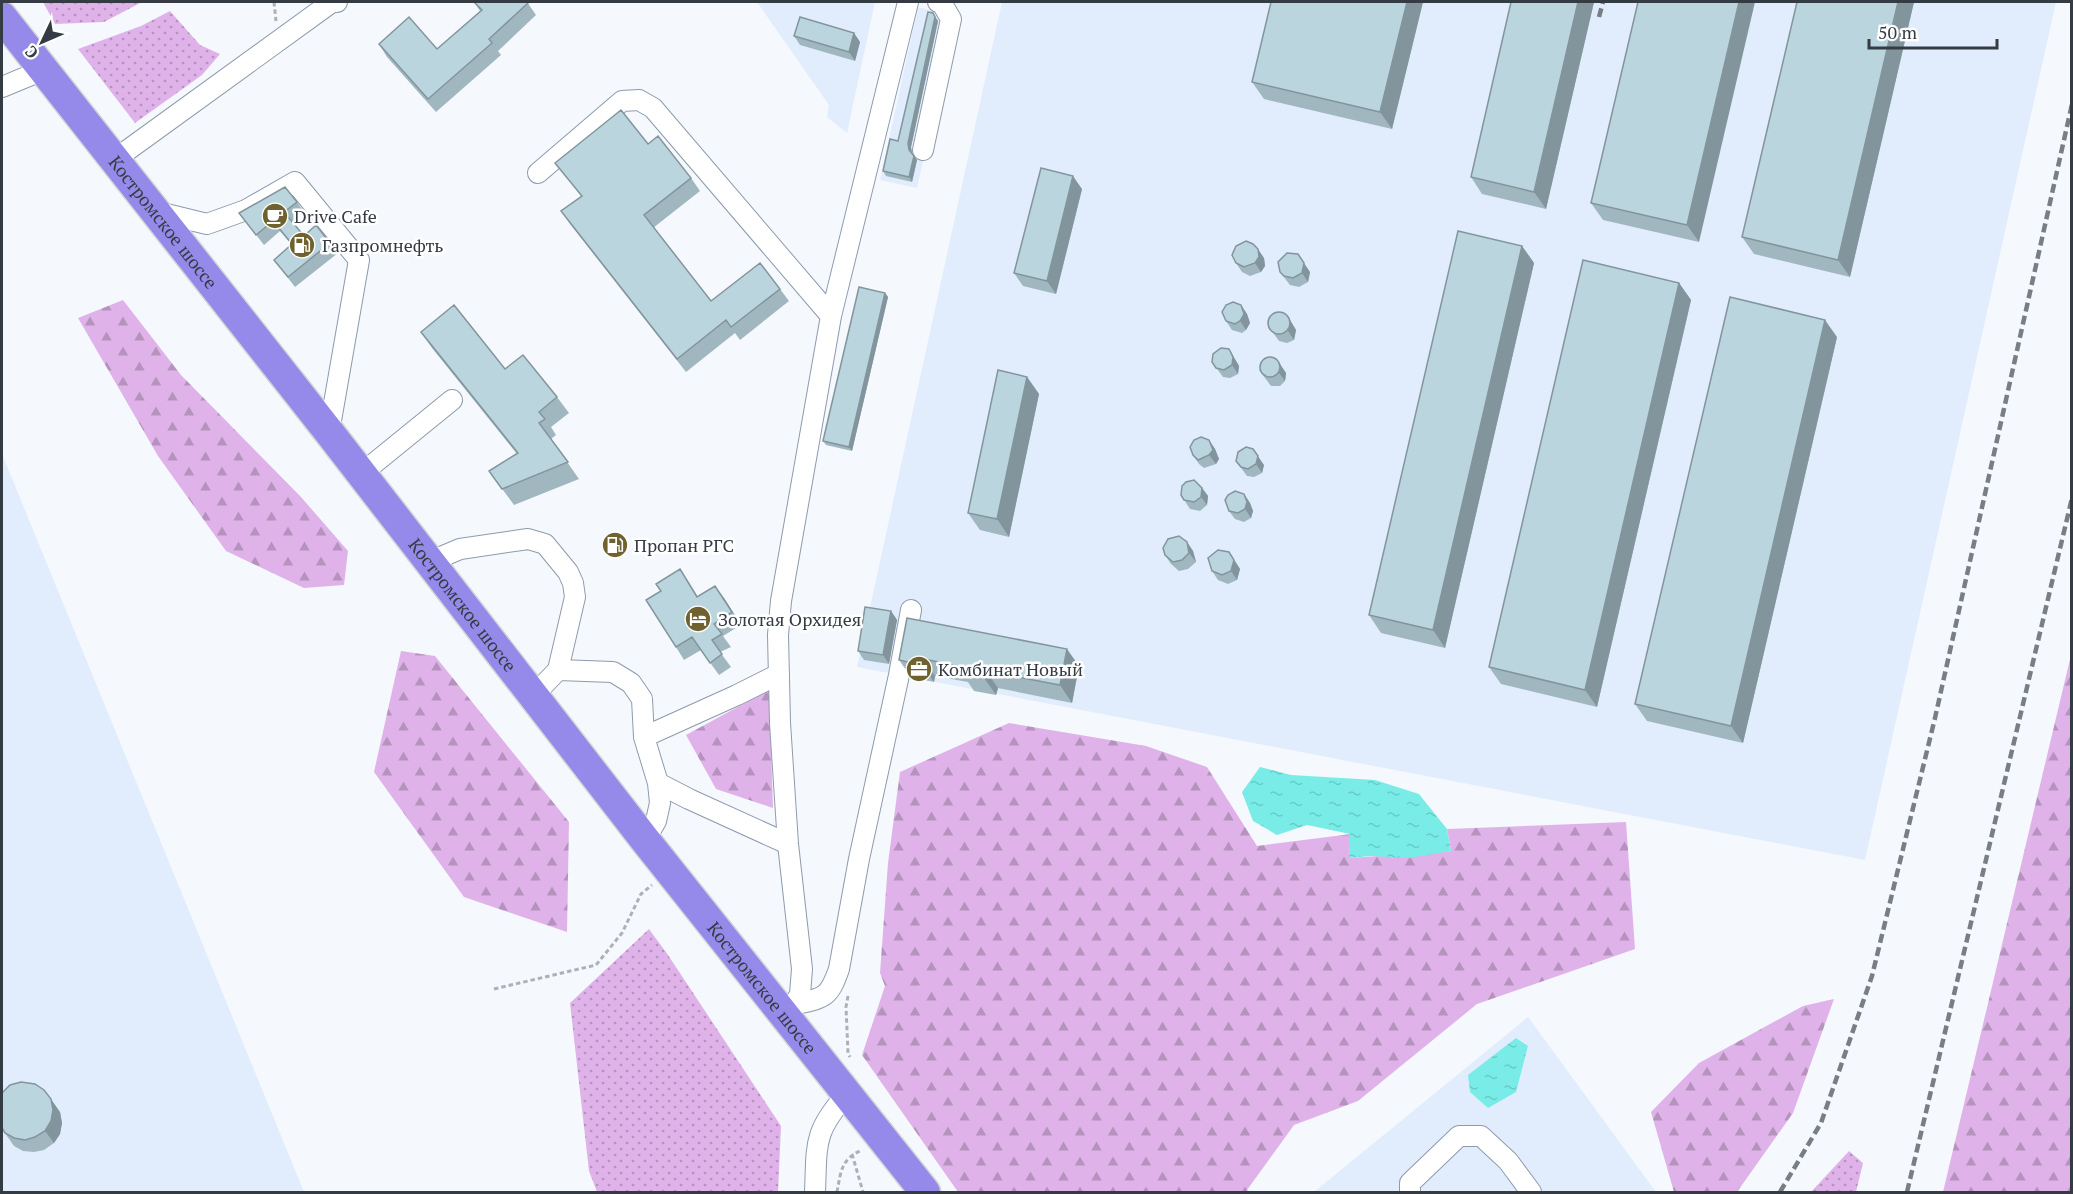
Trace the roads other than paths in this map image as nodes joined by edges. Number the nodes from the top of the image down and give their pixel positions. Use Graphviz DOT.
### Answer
graph roads {
  1 [pos="337,2"];
  2 [pos="908,2"];
  3 [pos="938,2"];
  4 [pos="2,17"];
  5 [pos="43,70"];
  6 [pos="2,87"];
  7 [pos="923,150"];
  8 [pos="114,160"];
  9 [pos="538,173"];
  10 [pos="154,211"];
  11 [pos="831,316"];
  12 [pos="452,400"];
  13 [pos="329,432"];
  14 [pos="361,474"];
  15 [pos="429,562"];
  16 [pos="911,610"];
  17 [pos="558,670"];
  18 [pos="779,674"];
  19 [pos="533,696"];
  20 [pos="644,737"];
  21 [pos="658,783"];
  22 [pos="645,840"];
  23 [pos="788,844"];
  24 [pos="791,1011"];
  25 [pos="847,1094"];
  26 [pos="815,1192"];
  27 [pos="925,1192"];
  28 [pos="1410,1192"];
  29 [pos="1531,1192"];
  1 -- 8 [label="street"];
  2 -- 11 [label="street"];
  3 -- 7 [label="street"];
  4 -- 5 [label="highway, Костромское шоссе"];
  5 -- 6 [label="street"];
  5 -- 8 [label="highway, Костромское шоссе"];
  8 -- 10 [label="highway, Костромское шоссе"];
  9 -- 11 [label="street"];
  10 -- 13 [label="highway, Костромское шоссе"];
  10 -- 13 [label="street"];
  11 -- 18 [label="street"];
  12 -- 14 [label="street"];
  13 -- 14 [label="highway, Костромское шоссе"];
  14 -- 15 [label="highway, Костромское шоссе"];
  15 -- 17 [label="street"];
  15 -- 19 [label="highway, Костромское шоссе"];
  16 -- 24 [label="street"];
  17 -- 19 [label="street"];
  17 -- 20 [label="street"];
  18 -- 20 [label="street"];
  18 -- 23 [label="street"];
  19 -- 22 [label="highway, Костромское шоссе"];
  20 -- 21 [label="street"];
  21 -- 22 [label="street"];
  21 -- 23 [label="street"];
  22 -- 24 [label="highway, Костромское шоссе"];
  23 -- 24 [label="street"];
  24 -- 25 [label="highway, Костромское шоссе"];
  25 -- 26 [label="street"];
  25 -- 27 [label="highway, Костромское шоссе"];
  28 -- 29 [label="street"];
}
